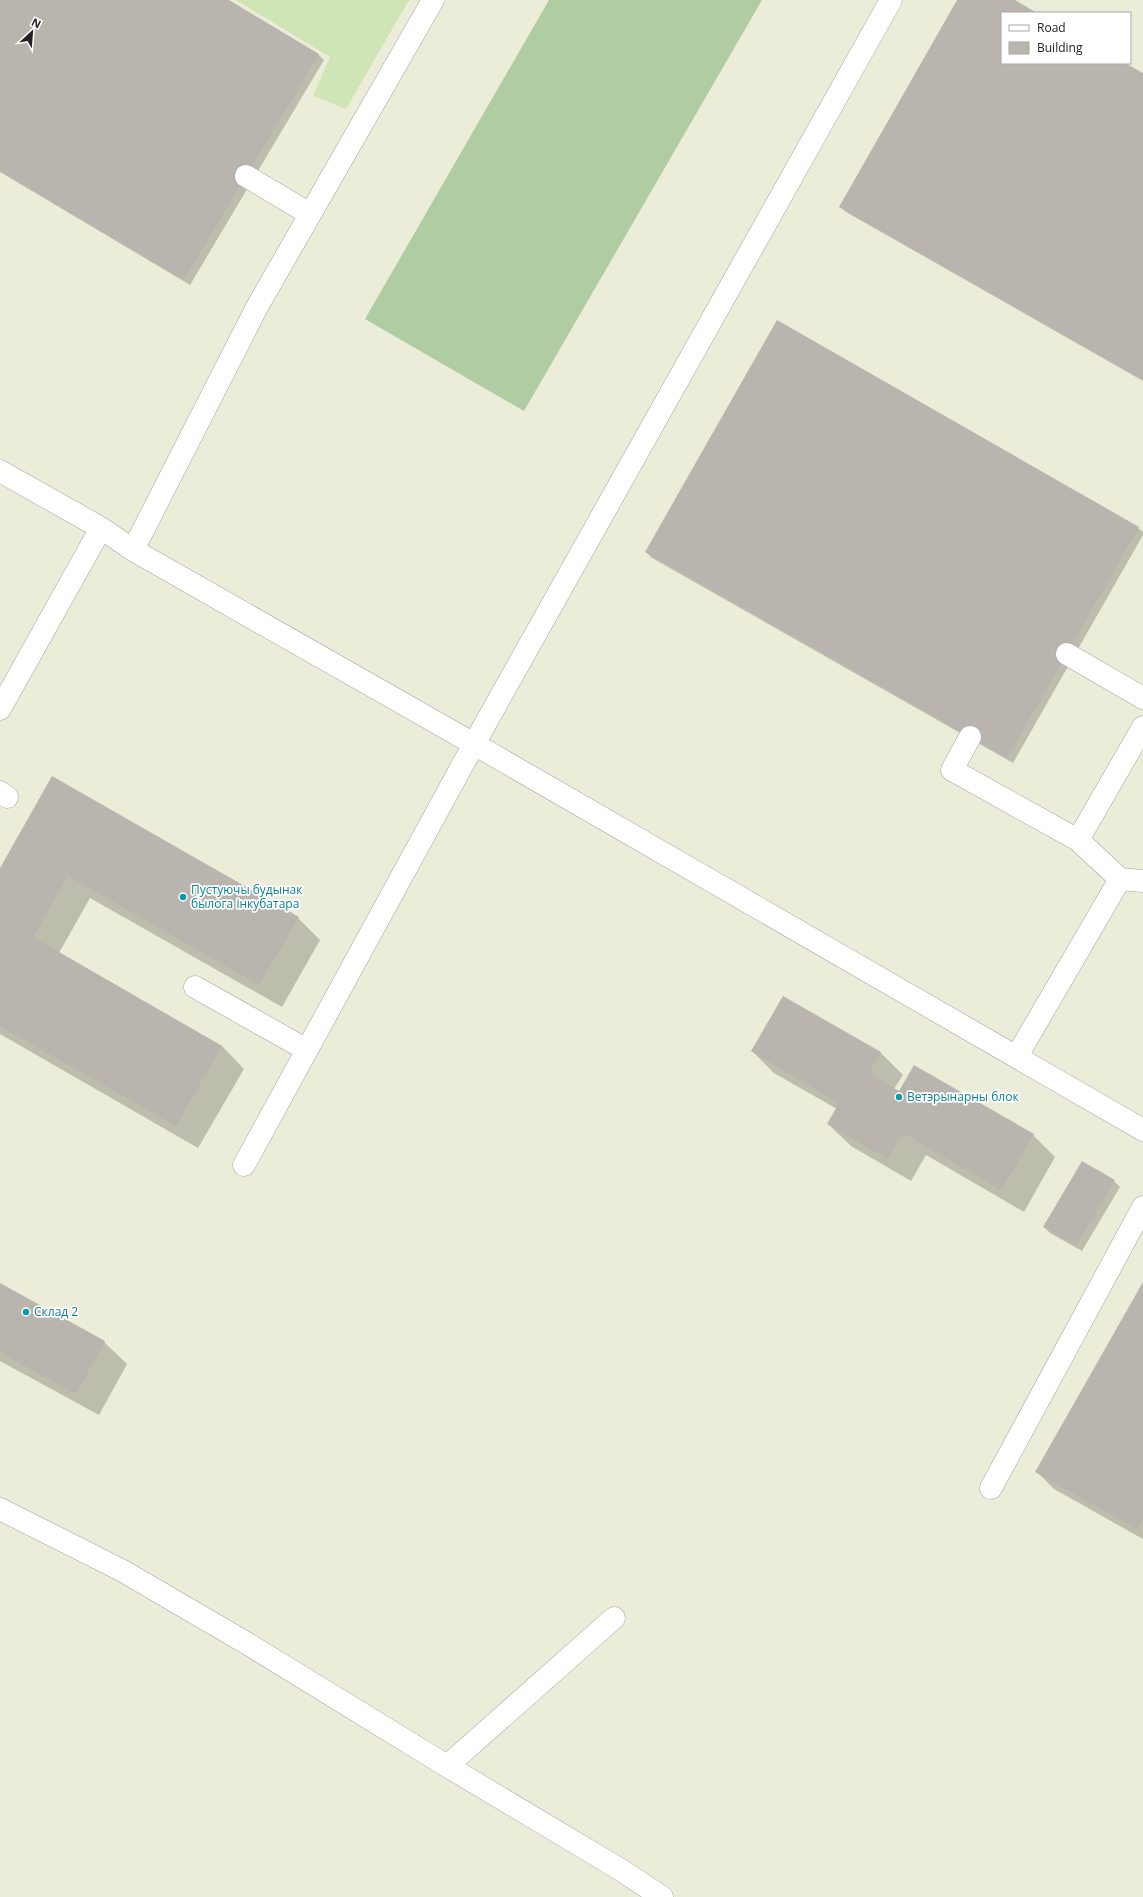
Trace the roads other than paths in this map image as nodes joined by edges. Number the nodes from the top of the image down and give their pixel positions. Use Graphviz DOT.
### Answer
graph roads {
  1 [pos="433,0"];
  2 [pos="890,0"];
  3 [pos="246,176"];
  4 [pos="310,214"];
  5 [pos="0,471"];
  6 [pos="101,528"];
  7 [pos="133,550"];
  8 [pos="1067,654"];
  9 [pos="1143,698"];
  10 [pos="0,708"];
  11 [pos="1143,727"];
  12 [pos="970,737"];
  13 [pos="474,744"];
  14 [pos="1078,840"];
  15 [pos="1120,879"];
  16 [pos="1143,881"];
  17 [pos="195,987"];
  18 [pos="307,1050"];
  19 [pos="1017,1056"];
  20 [pos="1143,1130"];
  21 [pos="244,1165"];
  22 [pos="1143,1208"];
  23 [pos="991,1488"];
  24 [pos="0,1509"];
  25 [pos="614,1618"];
  26 [pos="448,1766"];
  27 [pos="662,1897"];
  1 -- 4 [label="lane"];
  2 -- 13 [label="lane"];
  3 -- 4 [label="lane"];
  4 -- 7 [label="lane"];
  5 -- 6 [label="lane"];
  6 -- 7 [label="lane"];
  6 -- 10 [label="lane"];
  7 -- 13 [label="lane"];
  8 -- 9 [label="lane"];
  11 -- 14 [label="lane"];
  12 -- 14 [label="lane"];
  13 -- 18 [label="lane"];
  13 -- 19 [label="lane"];
  14 -- 15 [label="lane"];
  15 -- 16 [label="lane"];
  15 -- 19 [label="lane"];
  17 -- 18 [label="lane"];
  18 -- 21 [label="lane"];
  19 -- 20 [label="lane"];
  22 -- 23 [label="lane"];
  24 -- 26 [label="lane"];
  25 -- 26 [label="lane"];
  26 -- 27 [label="lane"];
}
